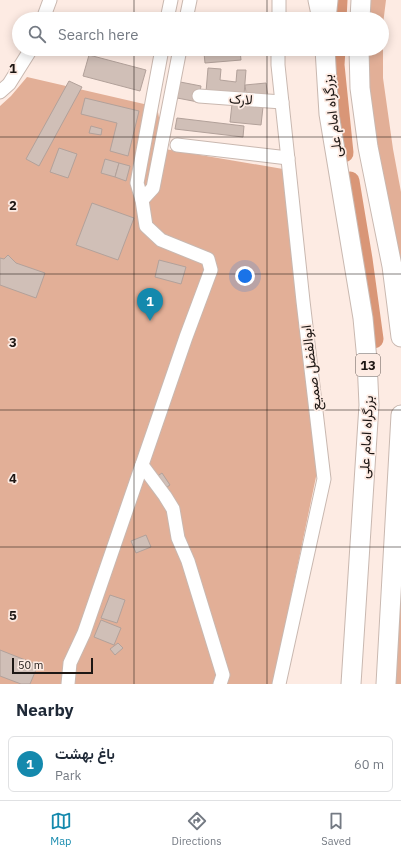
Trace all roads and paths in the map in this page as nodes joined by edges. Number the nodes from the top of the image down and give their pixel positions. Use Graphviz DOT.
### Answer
graph roads {
  1 [pos="50,0"];
  2 [pos="171,0"];
  3 [pos="190,0"];
  4 [pos="279,0"];
  5 [pos="317,0"];
  6 [pos="328,0"];
  7 [pos="361,0"];
  8 [pos="46,12"];
  9 [pos="168,12"];
  10 [pos="187,12"];
  11 [pos="279,12"];
  12 [pos="320,12"];
  13 [pos="327,12"];
  14 [pos="360,12"];
  15 [pos="27,56"];
  16 [pos="160,56"];
  17 [pos="179,56"];
  18 [pos="278,56"];
  19 [pos="325,56"];
  20 [pos="359,56"];
  21 [pos="0,92"];
  22 [pos="199,96"];
  23 [pos="282,102"];
  24 [pos="146,132"];
  25 [pos="163,136"];
  26 [pos="177,145"];
  27 [pos="288,158"];
  28 [pos="142,200"];
  29 [pos="398,290"];
  30 [pos="401,337"];
  31 [pos="401,415"];
  32 [pos="142,465"];
  33 [pos="68,684"];
  34 [pos="220,684"];
  35 [pos="279,684"];
  36 [pos="352,684"];
  37 [pos="386,684"];
  1 -- 8 [label="street"];
  2 -- 9 [label="street"];
  3 -- 10 [label="street"];
  4 -- 11 [label="street"];
  5 -- 12 [label="main road"];
  6 -- 13 [label="highway"];
  7 -- 14 [label="highway"];
  15 -- 21 [label="street"];
  16 -- 24 [label="street"];
  17 -- 25 [label="street"];
  18 -- 23 [label="street, ابوالفضل صمیع"];
  19 -- 36 [label="highway, بزرگراه امام علی / 13"];
  20 -- 29 [label="highway"];
  22 -- 23 [label="street, لارک"];
  23 -- 27 [label="street, ابوالفضل صمیع"];
  24 -- 25 [label="street"];
  24 -- 28 [label="street"];
  25 -- 28 [label="street"];
  26 -- 27 [label="street"];
  27 -- 35 [label="street, ابوالفضل صمیع"];
  28 -- 32 [label="street"];
  29 -- 30 [label="highway"];
  31 -- 37 [label="highway"];
  32 -- 33 [label="street"];
  32 -- 34 [label="street"];
}
